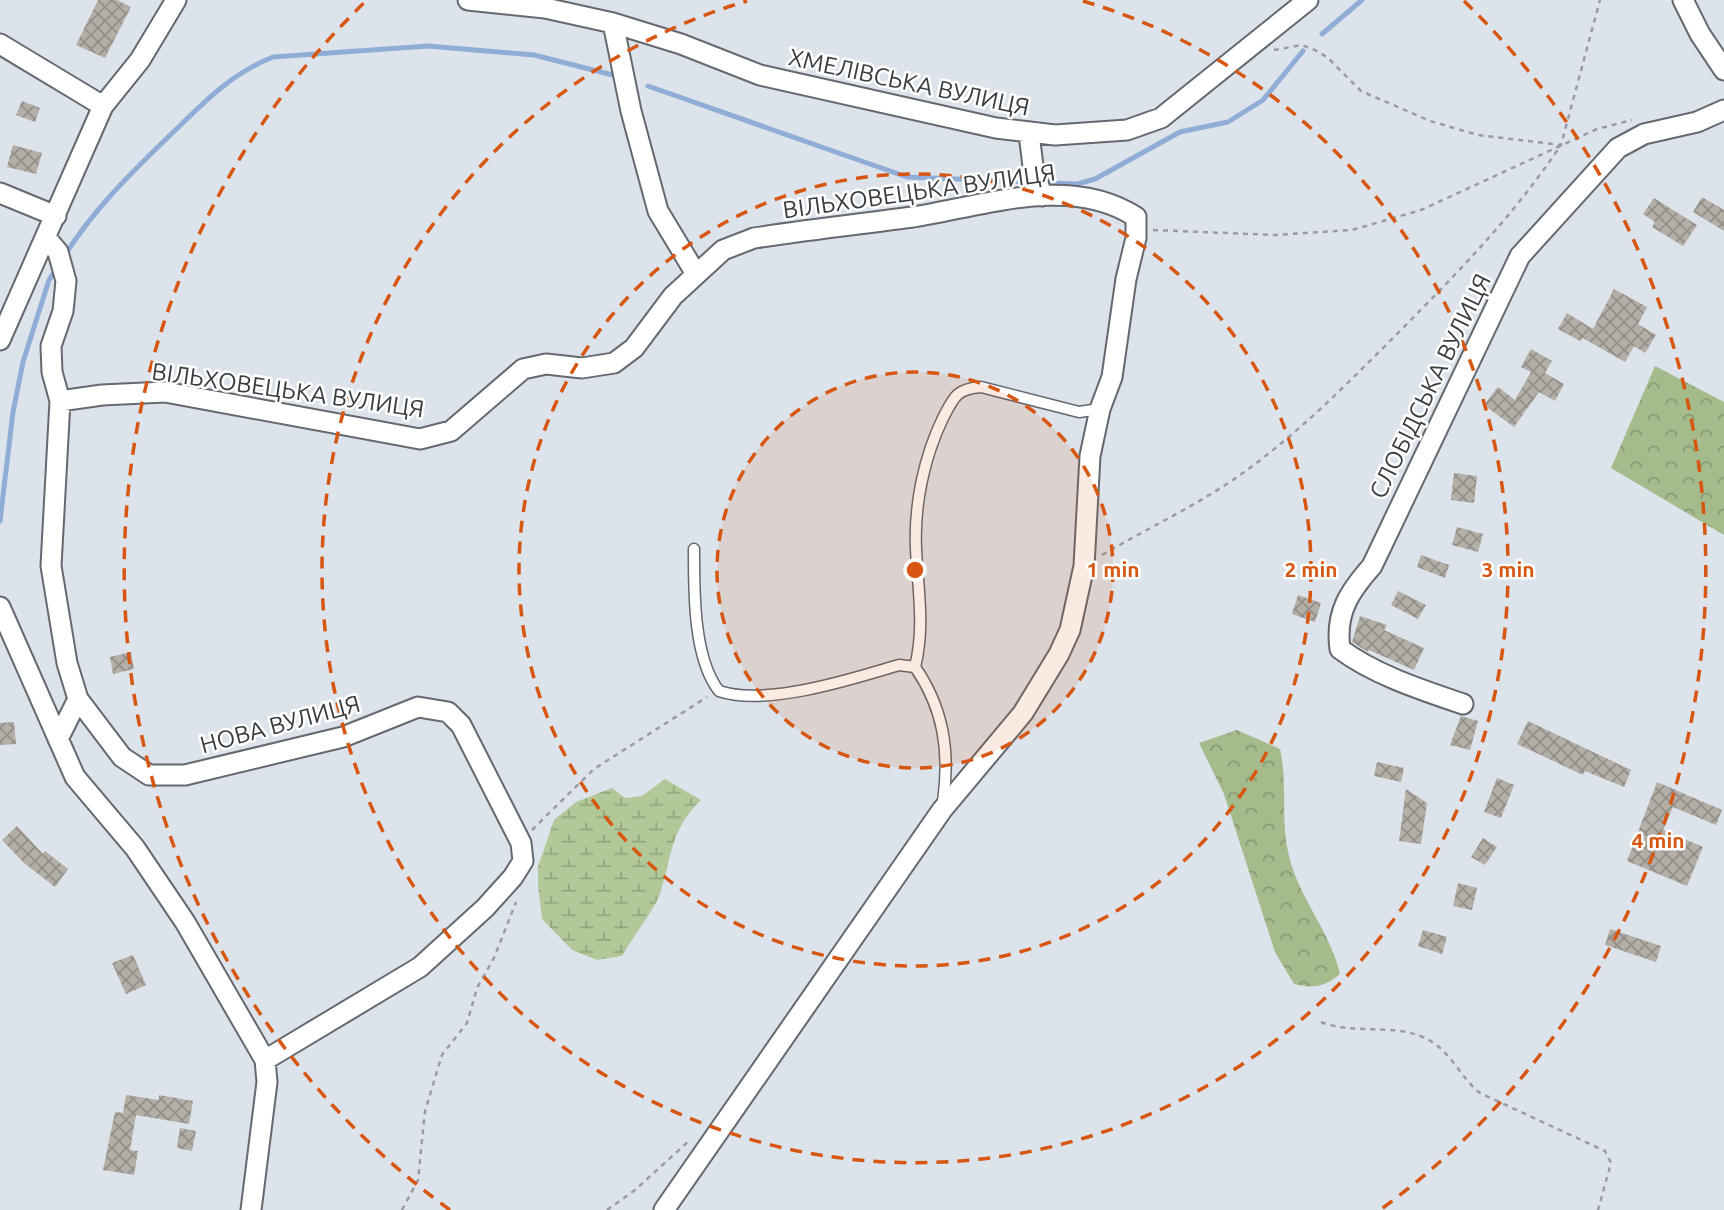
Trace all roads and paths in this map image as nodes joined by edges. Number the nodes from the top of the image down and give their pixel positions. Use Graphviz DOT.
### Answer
graph roads {
  1 [pos="176,0"];
  2 [pos="468,0"];
  3 [pos="1308,0"];
  4 [pos="1600,0"];
  5 [pos="1683,0"];
  6 [pos="613,23"];
  7 [pos="0,44"];
  8 [pos="1254,46"];
  9 [pos="1724,70"];
  10 [pos="103,106"];
  11 [pos="1724,110"];
  12 [pos="1635,120"];
  13 [pos="1029,134"];
  14 [pos="1561,145"];
  15 [pos="1040,192"];
  16 [pos="0,193"];
  17 [pos="56,216"];
  18 [pos="1136,230"];
  19 [pos="52,246"];
  20 [pos="696,274"];
  21 [pos="0,340"];
  22 [pos="60,401"];
  23 [pos="1100,409"];
  24 [pos="694,549"];
  25 [pos="1084,566"];
  26 [pos="0,607"];
  27 [pos="915,667"];
  28 [pos="719,691"];
  29 [pos="78,699"];
  30 [pos="1463,704"];
  31 [pos="58,739"];
  32 [pos="942,810"];
  33 [pos="521,843"];
  34 [pos="517,898"];
  35 [pos="1321,1022"];
  36 [pos="265,1060"];
  37 [pos="700,1132"];
  38 [pos="251,1210"];
  39 [pos="402,1210"];
  40 [pos="607,1210"];
  41 [pos="664,1210"];
  42 [pos="1598,1210"];
  1 -- 10 [label="street"];
  2 -- 6 [label="street, ХМЕЛІВСЬКА ВУЛИЦЯ"];
  3 -- 8 [label="street, ХМЕЛІВСЬКА ВУЛИЦЯ"];
  4 -- 14 [label="path"];
  5 -- 9 [label="street"];
  6 -- 13 [label="street, ХМЕЛІВСЬКА ВУЛИЦЯ"];
  6 -- 20 [label="street"];
  7 -- 10 [label="street"];
  8 -- 13 [label="street, ХМЕЛІВСЬКА ВУЛИЦЯ"];
  8 -- 14 [label="path"];
  10 -- 17 [label="street"];
  11 -- 30 [label="street, СЛОБІДСЬКА ВУЛИЦЯ"];
  12 -- 14 [label="path"];
  13 -- 15 [label="street"];
  14 -- 18 [label="path"];
  14 -- 25 [label="path"];
  15 -- 18 [label="street, ВІЛЬХОВЕЦЬКА ВУЛИЦЯ"];
  15 -- 20 [label="street, ВІЛЬХОВЕЦЬКА ВУЛИЦЯ"];
  16 -- 17 [label="street"];
  17 -- 19 [label="street"];
  18 -- 23 [label="street"];
  19 -- 21 [label="street"];
  19 -- 22 [label="street"];
  20 -- 22 [label="street, ВІЛЬХОВЕЦЬКА ВУЛИЦЯ"];
  22 -- 29 [label="street"];
  23 -- 25 [label="street"];
  23 -- 27 [label="lane"];
  24 -- 28 [label="lane"];
  25 -- 32 [label="street"];
  26 -- 31 [label="street"];
  27 -- 28 [label="lane"];
  27 -- 32 [label="lane"];
  28 -- 33 [label="path"];
  29 -- 31 [label="street"];
  29 -- 33 [label="street, НОВА ВУЛИЦЯ"];
  31 -- 36 [label="street"];
  32 -- 41 [label="street"];
  33 -- 36 [label="street"];
  34 -- 39 [label="path"];
  35 -- 42 [label="path"];
  36 -- 38 [label="street"];
  37 -- 40 [label="path"];
}
